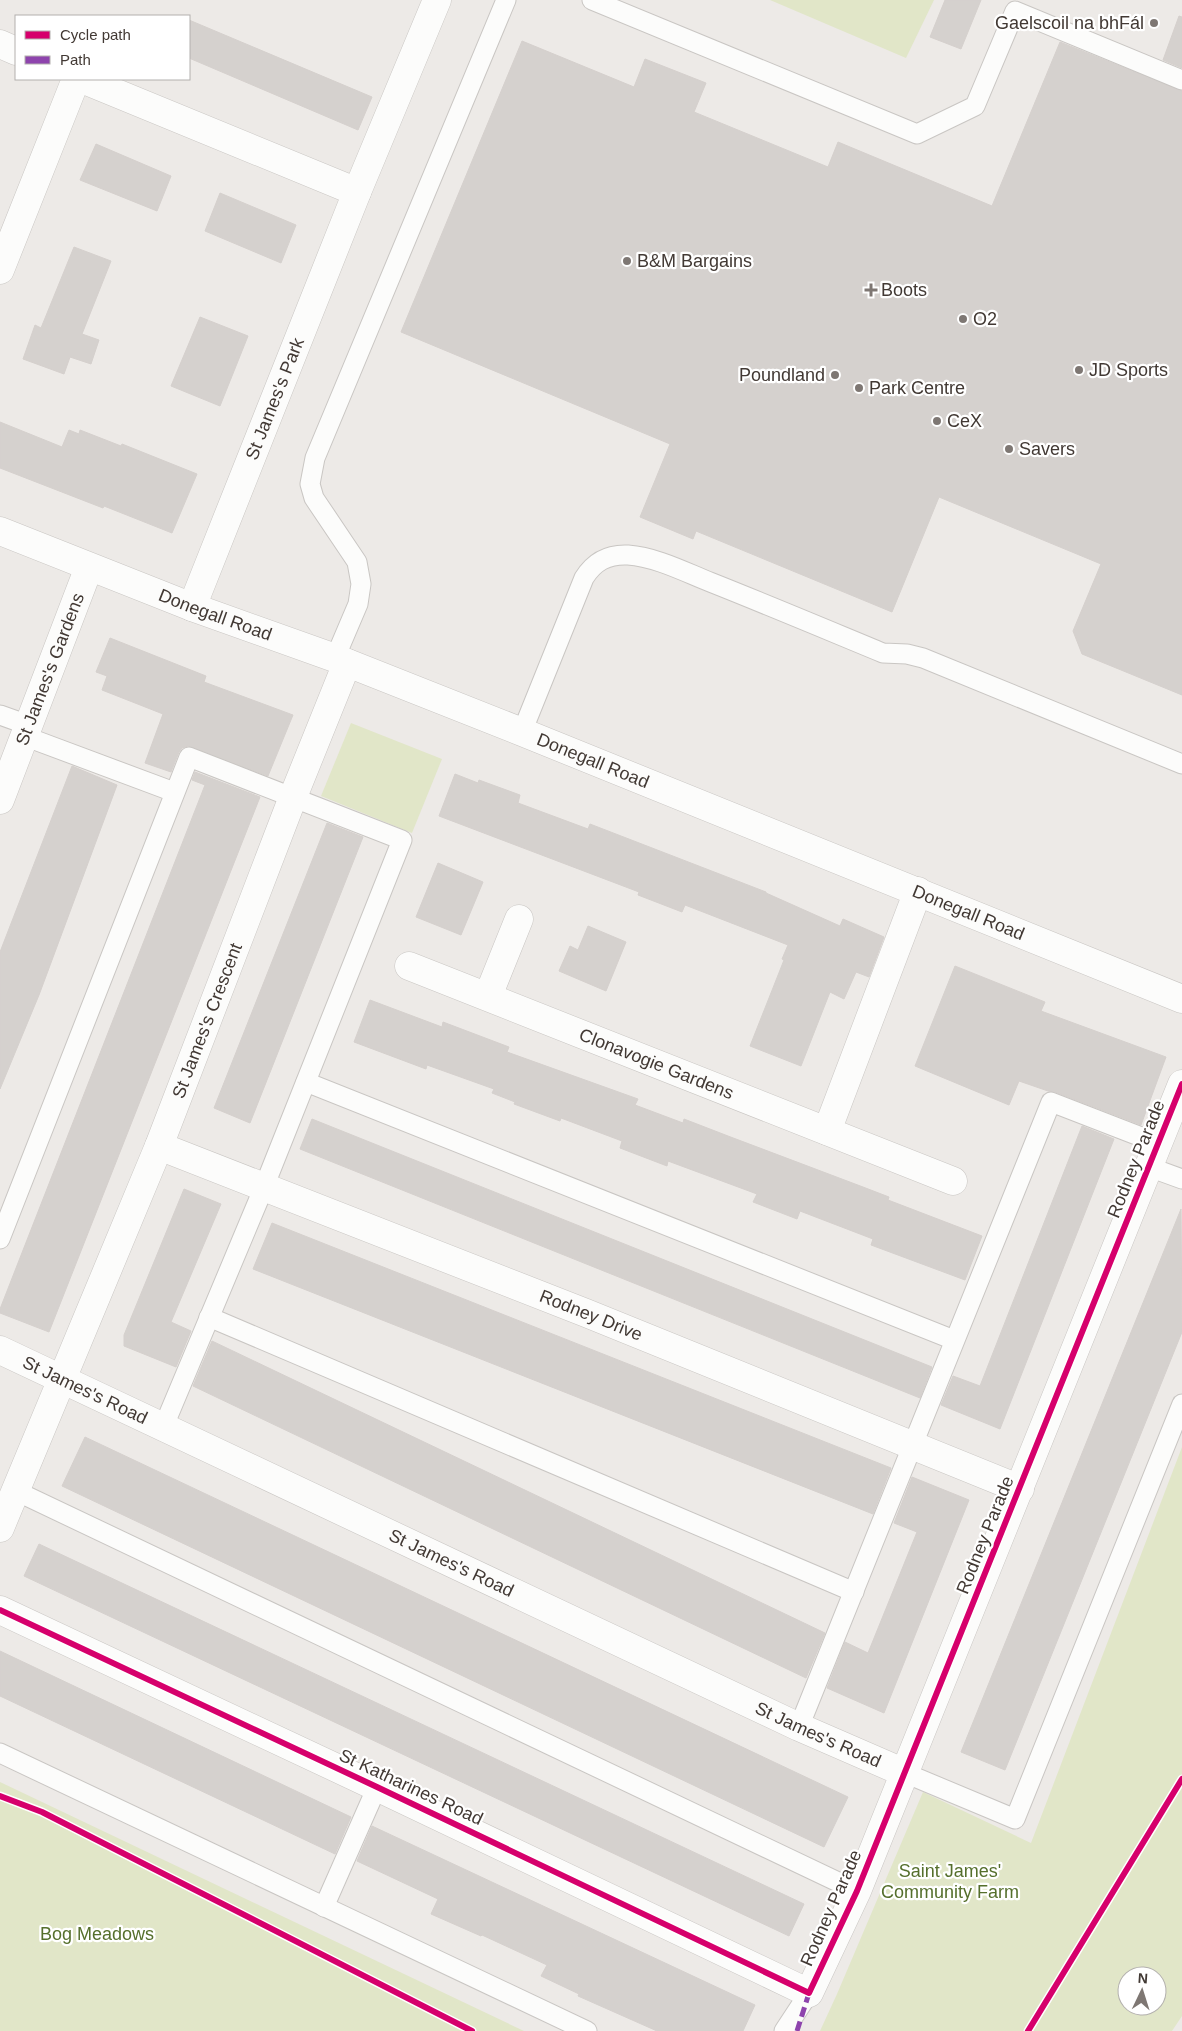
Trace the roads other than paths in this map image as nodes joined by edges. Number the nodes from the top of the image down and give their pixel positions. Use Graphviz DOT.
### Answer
graph roads {
  1 [pos="437,0"];
  2 [pos="506,0"];
  3 [pos="592,0"];
  4 [pos="0,44"];
  5 [pos="15,51"];
  6 [pos="76,80"];
  7 [pos="84,80"];
  8 [pos="1182,80"];
  9 [pos="357,192"];
  10 [pos="0,270"];
  11 [pos="0,531"];
  12 [pos="89,567"];
  13 [pos="192,607"];
  14 [pos="341,661"];
  15 [pos="0,715"];
  16 [pos="26,730"];
  17 [pos="522,732"];
  18 [pos="1182,764"];
  19 [pos="174,792"];
  20 [pos="293,797"];
  21 [pos="0,800"];
  22 [pos="918,891"];
  23 [pos="519,919"];
  24 [pos="409,966"];
  25 [pos="488,996"];
  26 [pos="1182,999"];
  27 [pos="306,1082"];
  28 [pos="1182,1084"];
  29 [pos="827,1131"];
  30 [pos="159,1146"];
  31 [pos="1153,1155"];
  32 [pos="1182,1179"];
  33 [pos="953,1181"];
  34 [pos="264,1187"];
  35 [pos="5,1213"];
  36 [pos="0,1239"];
  37 [pos="210,1317"];
  38 [pos="954,1340"];
  39 [pos="0,1350"];
  40 [pos="62,1378"];
  41 [pos="1182,1404"];
  42 [pos="163,1428"];
  43 [pos="913,1445"];
  44 [pos="1020,1489"];
  45 [pos="16,1492"];
  46 [pos="0,1528"];
  47 [pos="854,1592"];
  48 [pos="0,1610"];
  49 [pos="799,1727"];
  50 [pos="0,1753"];
  51 [pos="904,1773"];
  52 [pos="377,1787"];
  53 [pos="857,1891"];
  54 [pos="324,1907"];
  55 [pos="808,1994"];
  56 [pos="587,2031"];
  57 [pos="784,2031"];
  1 -- 9 [label="street, St James's Park"];
  2 -- 14 [label="lane"];
  3 -- 8 [label="lane"];
  4 -- 5 [label="street"];
  6 -- 10 [label="street"];
  7 -- 9 [label="street"];
  9 -- 13 [label="street, St James's Park"];
  11 -- 12 [label="street, Donegall Road"];
  12 -- 13 [label="street, Donegall Road"];
  12 -- 16 [label="street, St James's Gardens"];
  13 -- 14 [label="street, Donegall Road"];
  14 -- 17 [label="street, Donegall Road"];
  14 -- 20 [label="street, St James's Crescent"];
  15 -- 16 [label="lane"];
  16 -- 19 [label="lane"];
  16 -- 21 [label="street, St James's Gardens"];
  17 -- 18 [label="lane"];
  17 -- 22 [label="street, Donegall Road"];
  19 -- 20 [label="lane"];
  19 -- 35 [label="lane"];
  20 -- 27 [label="lane"];
  20 -- 30 [label="street, St James's Crescent"];
  22 -- 26 [label="street, Donegall Road"];
  22 -- 29 [label="street"];
  23 -- 25 [label="street"];
  24 -- 25 [label="street, Clonavogie Gardens"];
  25 -- 29 [label="street, Clonavogie Gardens"];
  27 -- 34 [label="lane"];
  27 -- 38 [label="lane"];
  28 -- 31 [label="street, Rodney Parade"];
  29 -- 33 [label="street, Clonavogie Gardens"];
  30 -- 34 [label="street, Rodney Drive"];
  30 -- 40 [label="street, St James's Crescent"];
  31 -- 32 [label="lane"];
  31 -- 38 [label="lane"];
  31 -- 44 [label="street, Rodney Parade"];
  34 -- 37 [label="lane"];
  34 -- 43 [label="street, Rodney Drive"];
  35 -- 36 [label="lane"];
  37 -- 42 [label="lane"];
  37 -- 47 [label="lane"];
  38 -- 43 [label="lane"];
  39 -- 40 [label="street, St James's Road"];
  40 -- 42 [label="street, St James's Road"];
  40 -- 45 [label="street"];
  41 -- 51 [label="lane"];
  42 -- 49 [label="street, St James's Road"];
  43 -- 44 [label="street, Rodney Drive"];
  43 -- 47 [label="lane"];
  44 -- 51 [label="street, Rodney Parade"];
  45 -- 46 [label="street"];
  45 -- 53 [label="lane"];
  47 -- 49 [label="lane"];
  48 -- 52 [label="street, St Katharines Road"];
  49 -- 51 [label="street, St James's Road"];
  50 -- 54 [label="lane"];
  51 -- 53 [label="street, Rodney Parade"];
  52 -- 54 [label="lane"];
  52 -- 55 [label="street, St Katharines Road"];
  53 -- 55 [label="street, Rodney Parade"];
  54 -- 56 [label="lane"];
  55 -- 57 [label="lane"];
}
